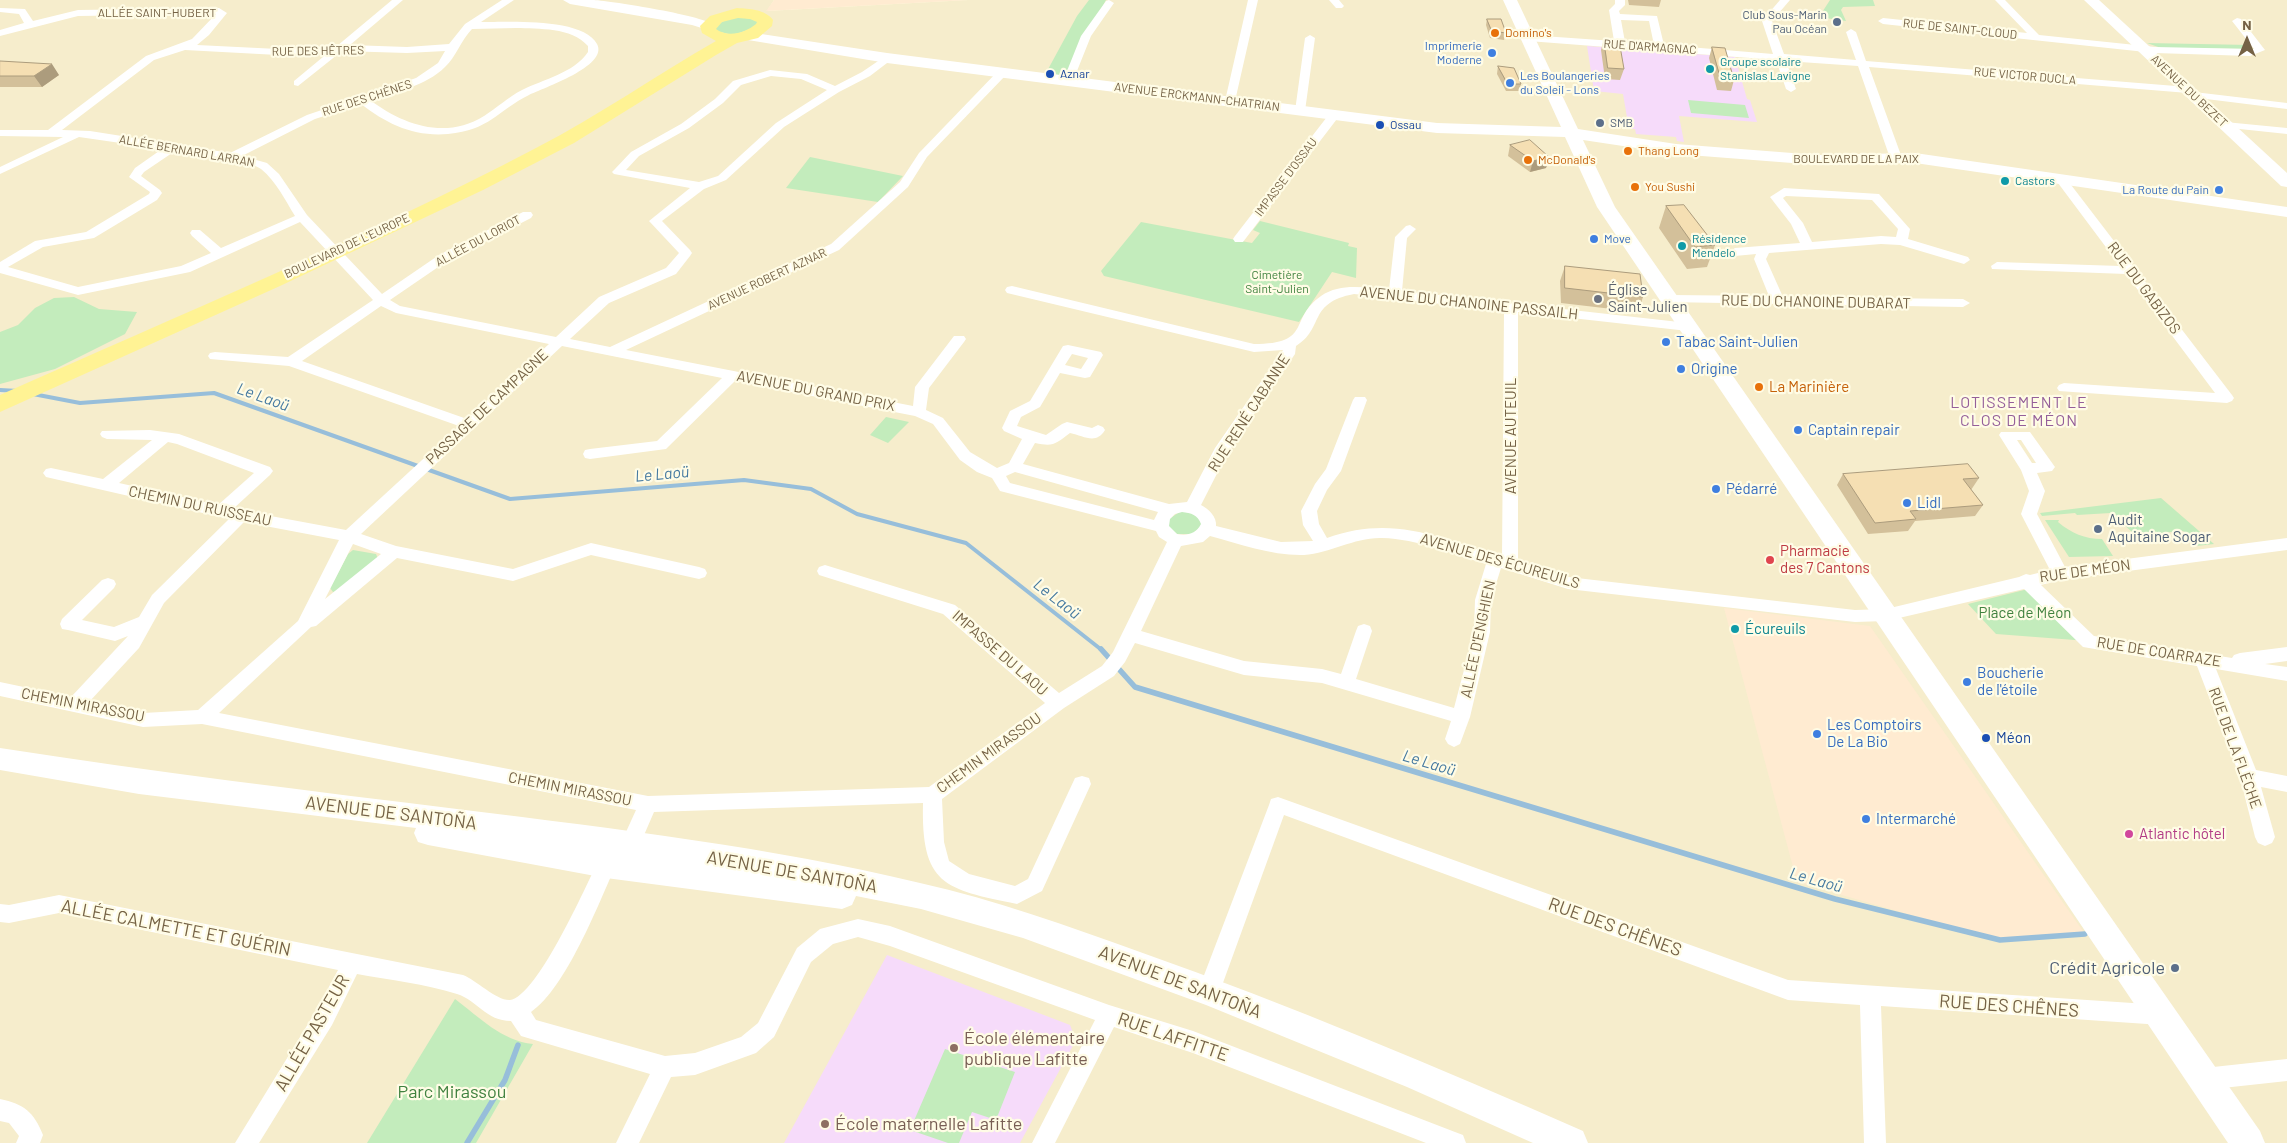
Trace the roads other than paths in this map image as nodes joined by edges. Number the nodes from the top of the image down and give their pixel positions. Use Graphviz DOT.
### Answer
graph roads {
  1 [pos="398,0"];
  2 [pos="508,0"];
  3 [pos="570,0"];
  4 [pos="603,0"];
  5 [pos="768,0"];
  6 [pos="1253,0"];
  7 [pos="1510,0"];
  8 [pos="1620,0"];
  9 [pos="1784,0"];
  10 [pos="2000,0"];
  11 [pos="2091,0"];
  12 [pos="1108,3"];
  13 [pos="2,10"];
  14 [pos="730,14"];
  15 [pos="760,14"];
  16 [pos="1616,17"];
  17 [pos="1884,21"];
  18 [pos="2237,21"];
  19 [pos="30,25"];
  20 [pos="469,26"];
  21 [pos="709,30"];
  22 [pos="1851,32"];
  23 [pos="0,33"];
  24 [pos="741,37"];
  25 [pos="1310,38"];
  26 [pos="1528,38"];
  27 [pos="2036,38"];
  28 [pos="1620,45"];
  29 [pos="824,46"];
  30 [pos="184,47"];
  31 [pos="452,47"];
  32 [pos="1660,48"];
  33 [pos="339,49"];
  34 [pos="2144,49"];
  35 [pos="1780,57"];
  36 [pos="887,58"];
  37 [pos="1862,63"];
  38 [pos="684,66"];
  39 [pos="1002,73"];
  40 [pos="1068,81"];
  41 [pos="298,83"];
  42 [pos="1791,89"];
  43 [pos="835,90"];
  44 [pos="2191,93"];
  45 [pos="363,100"];
  46 [pos="1230,101"];
  47 [pos="1557,102"];
  48 [pos="2287,106"];
  49 [pos="1300,111"];
  50 [pos="1334,115"];
  51 [pos="2225,125"];
  52 [pos="1498,131"];
  53 [pos="1515,131"];
  54 [pos="2287,131"];
  55 [pos="0,133"];
  56 [pos="50,134"];
  57 [pos="78,134"];
  58 [pos="1577,144"];
  59 [pos="173,147"];
  60 [pos="232,156"];
  61 [pos="1896,158"];
  62 [pos="0,171"];
  63 [pos="2061,179"];
  64 [pos="2287,182"];
  65 [pos="700,186"];
  66 [pos="2287,212"];
  67 [pos="527,215"];
  68 [pos="302,217"];
  69 [pos="1410,229"];
  70 [pos="196,233"];
  71 [pos="1239,239"];
  72 [pos="1901,241"];
  73 [pos="1807,245"];
  74 [pos="1765,250"];
  75 [pos="1735,252"];
  76 [pos="220,254"];
  77 [pos="1964,260"];
  78 [pos="316,261"];
  79 [pos="1997,266"];
  80 [pos="0,268"];
  81 [pos="2130,270"];
  82 [pos="1012,290"];
  83 [pos="1395,294"];
  84 [pos="380,300"];
  85 [pos="1670,300"];
  86 [pos="1778,302"];
  87 [pos="1963,303"];
  88 [pos="1511,307"];
  89 [pos="1688,327"];
  90 [pos="959,339"];
  91 [pos="558,342"];
  92 [pos="1289,344"];
  93 [pos="612,352"];
  94 [pos="215,356"];
  95 [pos="291,362"];
  96 [pos="1056,368"];
  97 [pos="733,375"];
  98 [pos="41,386"];
  99 [pos="2064,388"];
  100 [pos="1360,400"];
  101 [pos="1,404"];
  102 [pos="919,412"];
  103 [pos="470,425"];
  104 [pos="1098,430"];
  105 [pos="107,434"];
  106 [pos="165,437"];
  107 [pos="1032,437"];
  108 [pos="590,454"];
  109 [pos="1014,467"];
  110 [pos="2028,469"];
  111 [pos="52,473"];
  112 [pos="997,474"];
  113 [pos="105,486"];
  114 [pos="1192,508"];
  115 [pos="1170,510"];
  116 [pos="221,511"];
  117 [pos="241,516"];
  118 [pos="1161,527"];
  119 [pos="1208,530"];
  120 [pos="350,536"];
  121 [pos="1176,540"];
  122 [pos="2287,544"];
  123 [pos="1324,545"];
  124 [pos="394,552"];
  125 [pos="1502,564"];
  126 [pos="826,571"];
  127 [pos="699,573"];
  128 [pos="2060,574"];
  129 [pos="2026,580"];
  130 [pos="108,584"];
  131 [pos="1886,614"];
  132 [pos="145,622"];
  133 [pos="304,625"];
  134 [pos="1364,631"];
  135 [pos="1131,634"];
  136 [pos="2287,654"];
  137 [pos="2203,659"];
  138 [pos="2226,662"];
  139 [pos="2287,674"];
  140 [pos="1346,684"];
  141 [pos="0,689"];
  142 [pos="1058,703"];
  143 [pos="75,705"];
  144 [pos="202,717"];
  145 [pos="1461,717"];
  146 [pos="1454,740"];
  147 [pos="0,759"];
  148 [pos="2249,777"];
  149 [pos="139,782"];
  150 [pos="1082,784"];
  151 [pos="2287,784"];
  152 [pos="933,795"];
  153 [pos="648,804"];
  154 [pos="452,837"];
  155 [pos="2265,837"];
  156 [pos="631,843"];
  157 [pos="606,864"];
  158 [pos="0,913"];
  159 [pos="352,962"];
  160 [pos="1209,991"];
  161 [pos="1870,997"];
  162 [pos="516,1010"];
  163 [pos="1109,1015"];
  164 [pos="2162,1015"];
  165 [pos="664,1067"];
  166 [pos="2287,1070"];
  167 [pos="1417,1075"];
  168 [pos="2204,1079"];
  169 [pos="0,1110"];
  170 [pos="1048,1141"];
  171 [pos="27,1143"];
  172 [pos="246,1143"];
  173 [pos="628,1143"];
  174 [pos="1455,1143"];
  175 [pos="1570,1143"];
  176 [pos="1875,1143"];
  177 [pos="2248,1143"];
  1 -- 33 [label="street"];
  2 -- 20 [label="street, RUE DES CHÊNES"];
  3 -- 21 [label="main road"];
  4 -- 14 [label="main road"];
  5 -- 15 [label="main road"];
  6 -- 46 [label="street"];
  7 -- 26 [label="main road"];
  8 -- 16 [label="street"];
  9 -- 35 [label="street"];
  10 -- 27 [label="street, RUE DE SAINT-CLOUD"];
  11 -- 34 [label="main road, AVENUE DU BEZET"];
  12 -- 40 [label="street"];
  13 -- 19 [label="street"];
  14 -- 15 [label="main road"];
  14 -- 21 [label="main road, BOULEVARD DE L'EUROPE"];
  15 -- 24 [label="main road, BOULEVARD DE L'EUROPE"];
  15 -- 29 [label="main road, AVENUE ERCKMANN-CHATRIAN"];
  16 -- 28 [label="street"];
  16 -- 32 [label="street"];
  17 -- 27 [label="street, RUE DE SAINT-CLOUD"];
  18 -- 34 [label="street"];
  19 -- 23 [label="street"];
  19 -- 30 [label="street, ALLÉE SAINT-HUBERT"];
  20 -- 31 [label="street, RUE DES CHÊNES"];
  20 -- 45 [label="street"];
  21 -- 24 [label="main road"];
  21 -- 38 [label="main road, BOULEVARD DE L'EUROPE"];
  22 -- 37 [label="street"];
  24 -- 29 [label="main road, AVENUE ERCKMANN-CHATRIAN"];
  24 -- 38 [label="main road, BOULEVARD DE L'EUROPE"];
  25 -- 49 [label="street"];
  26 -- 28 [label="street, RUE D'ARMAGNAC"];
  26 -- 47 [label="main road"];
  27 -- 34 [label="street, RUE DE SAINT-CLOUD"];
  28 -- 32 [label="street, RUE D'ARMAGNAC"];
  29 -- 36 [label="main road, AVENUE ERCKMANN-CHATRIAN"];
  30 -- 33 [label="street, RUE DES HÊTRES"];
  30 -- 56 [label="street, ALLÉE SAINT-HUBERT"];
  31 -- 33 [label="street, RUE DES HÊTRES"];
  31 -- 45 [label="street, RUE DES CHÊNES"];
  32 -- 35 [label="street, RUE D'ARMAGNAC"];
  33 -- 41 [label="street"];
  34 -- 44 [label="main road, AVENUE DU BEZET"];
  35 -- 37 [label="street, RUE D'ARMAGNAC"];
  35 -- 42 [label="street"];
  36 -- 39 [label="main road, AVENUE ERCKMANN-CHATRIAN"];
  36 -- 43 [label="street"];
  37 -- 44 [label="street, RUE VICTOR DUCLA"];
  37 -- 61 [label="street"];
  38 -- 78 [label="main road, BOULEVARD DE L'EUROPE"];
  39 -- 40 [label="main road, AVENUE ERCKMANN-CHATRIAN"];
  39 -- 93 [label="street, AVENUE ROBERT AZNAR"];
  40 -- 46 [label="main road, AVENUE ERCKMANN-CHATRIAN"];
  43 -- 65 [label="street"];
  43 -- 65 [label="street"];
  44 -- 48 [label="street"];
  44 -- 51 [label="main road, AVENUE DU BEZET"];
  45 -- 60 [label="street, RUE DES CHÊNES"];
  46 -- 49 [label="main road, AVENUE ERCKMANN-CHATRIAN"];
  47 -- 53 [label="main road"];
  47 -- 58 [label="main road"];
  49 -- 50 [label="main road, AVENUE ERCKMANN-CHATRIAN"];
  50 -- 52 [label="main road, AVENUE ERCKMANN-CHATRIAN"];
  50 -- 71 [label="street, IMPASSE D'OSSAU"];
  51 -- 54 [label="street"];
  51 -- 64 [label="main road, AVENUE DU BEZET"];
  52 -- 53 [label="main road, AVENUE ERCKMANN-CHATRIAN"];
  52 -- 58 [label="main road"];
  53 -- 58 [label="main road, AVENUE ERCKMANN-CHATRIAN"];
  55 -- 56 [label="street"];
  56 -- 57 [label="street"];
  57 -- 59 [label="street, ALLÉE BERNARD LARRAN"];
  57 -- 62 [label="street"];
  58 -- 61 [label="main road, BOULEVARD DE LA PAIX"];
  58 -- 85 [label="main road"];
  59 -- 60 [label="street, ALLÉE BERNARD LARRAN"];
  59 -- 80 [label="street"];
  60 -- 68 [label="street, ALLÉE BERNARD LARRAN"];
  61 -- 63 [label="main road, BOULEVARD DE LA PAIX"];
  63 -- 66 [label="main road, BOULEVARD DE LA PAIX"];
  63 -- 81 [label="street, RUE DU GABIZOS"];
  65 -- 91 [label="street, PASSAGE DE CAMPAGNE"];
  67 -- 84 [label="street, ALLÉE DU LORIOT"];
  68 -- 76 [label="street"];
  68 -- 84 [label="street, ALLÉE BERNARD LARRAN"];
  69 -- 83 [label="street"];
  70 -- 76 [label="street"];
  72 -- 73 [label="street"];
  72 -- 73 [label="street"];
  72 -- 77 [label="street"];
  73 -- 74 [label="street"];
  74 -- 75 [label="street"];
  74 -- 86 [label="street"];
  76 -- 80 [label="street"];
  78 -- 98 [label="main road, BOULEVARD DE L'EUROPE"];
  79 -- 81 [label="street"];
  81 -- 99 [label="street, RUE DU GABIZOS"];
  82 -- 92 [label="street"];
  83 -- 88 [label="street, AVENUE DU CHANOINE PASSAILH"];
  83 -- 92 [label="street, AVENUE DU CHANOINE PASSAILH"];
  84 -- 91 [label="street, ALLÉE BERNARD LARRAN"];
  84 -- 95 [label="street, ALLÉE DU LORIOT"];
  85 -- 86 [label="street, RUE DU CHANOINE DUBARAT"];
  85 -- 89 [label="main road"];
  86 -- 87 [label="street, RUE DU CHANOINE DUBARAT"];
  88 -- 89 [label="street, AVENUE DU CHANOINE PASSAILH"];
  88 -- 125 [label="street, AVENUE AUTEUIL"];
  89 -- 131 [label="main road"];
  90 -- 102 [label="street"];
  91 -- 93 [label="street"];
  91 -- 103 [label="street, PASSAGE DE CAMPAGNE"];
  92 -- 114 [label="street, RUE RENÉ CABANNE"];
  93 -- 97 [label="street, AVENUE DU GRAND PRIX"];
  94 -- 95 [label="street"];
  95 -- 103 [label="street"];
  96 -- 107 [label="street"];
  97 -- 102 [label="street, AVENUE DU GRAND PRIX"];
  97 -- 108 [label="street"];
  98 -- 101 [label="main road, BOULEVARD DE L'EUROPE"];
  100 -- 123 [label="street"];
  102 -- 112 [label="street, AVENUE DU GRAND PRIX"];
  103 -- 120 [label="street, PASSAGE DE CAMPAGNE"];
  104 -- 107 [label="street"];
  105 -- 106 [label="street"];
  106 -- 113 [label="street"];
  106 -- 116 [label="street"];
  107 -- 109 [label="street"];
  109 -- 112 [label="street"];
  109 -- 115 [label="street"];
  110 -- 128 [label="street"];
  111 -- 113 [label="street, CHEMIN DU RUISSEAU"];
  112 -- 118 [label="street"];
  113 -- 116 [label="street, CHEMIN DU RUISSEAU"];
  114 -- 115 [label="street"];
  114 -- 119 [label="street"];
  115 -- 118 [label="street"];
  116 -- 117 [label="street, CHEMIN DU RUISSEAU"];
  117 -- 120 [label="street, CHEMIN DU RUISSEAU"];
  117 -- 132 [label="street"];
  118 -- 121 [label="street"];
  119 -- 121 [label="street"];
  119 -- 123 [label="street, AVENUE DES ÉCUREUILS"];
  120 -- 124 [label="street, CHEMIN DU RUISSEAU"];
  120 -- 133 [label="street, PASSAGE DE CAMPAGNE"];
  121 -- 135 [label="street"];
  122 -- 128 [label="street, RUE DE MÉON"];
  123 -- 125 [label="street, AVENUE DES ÉCUREUILS"];
  124 -- 127 [label="street, CHEMIN DU RUISSEAU"];
  124 -- 133 [label="street"];
  125 -- 131 [label="street, AVENUE DES ÉCUREUILS"];
  125 -- 145 [label="street, ALLÉE D'ENGHIEN"];
  126 -- 142 [label="street, IMPASSE DU LAOU"];
  128 -- 129 [label="street, RUE DE MÉON"];
  129 -- 131 [label="street, RUE DE MÉON"];
  129 -- 137 [label="street, RUE DE COARRAZE"];
  130 -- 132 [label="street"];
  131 -- 164 [label="main road"];
  132 -- 143 [label="street"];
  133 -- 144 [label="street"];
  134 -- 140 [label="street"];
  135 -- 140 [label="street, ALLÉE D'ENGHIEN"];
  135 -- 142 [label="street, CHEMIN MIRASSOU"];
  136 -- 138 [label="street"];
  137 -- 138 [label="street, RUE DE COARRAZE"];
  137 -- 148 [label="street, RUE DE LA FLÈCHE"];
  138 -- 139 [label="street, RUE DE COARRAZE"];
  140 -- 145 [label="street, ALLÉE D'ENGHIEN"];
  141 -- 143 [label="street, CHEMIN MIRASSOU"];
  142 -- 152 [label="street, CHEMIN MIRASSOU"];
  143 -- 144 [label="street, CHEMIN MIRASSOU"];
  144 -- 153 [label="street, CHEMIN MIRASSOU"];
  145 -- 146 [label="street, ALLÉE D'ENGHIEN"];
  147 -- 149 [label="main road, AVENUE DE SANTOÑA"];
  148 -- 151 [label="street"];
  148 -- 155 [label="street, RUE DE LA FLÈCHE"];
  149 -- 154 [label="main road, AVENUE DE SANTOÑA"];
  149 -- 156 [label="main road, AVENUE DE SANTOÑA"];
  150 -- 152 [label="street"];
  152 -- 153 [label="street, CHEMIN MIRASSOU"];
  153 -- 156 [label="street"];
  154 -- 156 [label="main road"];
  154 -- 157 [label="main road, AVENUE DE SANTOÑA"];
  156 -- 160 [label="main road, AVENUE DE SANTOÑA"];
  157 -- 162 [label="street"];
  157 -- 167 [label="main road, AVENUE DE SANTOÑA"];
  158 -- 159 [label="street, ALLÉE CALMETTE ET GUÉRIN"];
  159 -- 162 [label="street, ALLÉE PASTEUR"];
  159 -- 172 [label="street, ALLÉE PASTEUR"];
  160 -- 161 [label="street, RUE DES CHÊNES"];
  160 -- 167 [label="main road, AVENUE DE SANTOÑA"];
  161 -- 164 [label="street, RUE DES CHÊNES"];
  161 -- 176 [label="street"];
  162 -- 165 [label="street"];
  163 -- 165 [label="street, RUE LAFFITTE"];
  163 -- 170 [label="street"];
  163 -- 174 [label="street, RUE LAFFITTE"];
  164 -- 168 [label="main road"];
  165 -- 173 [label="street"];
  166 -- 168 [label="street"];
  167 -- 175 [label="main road, AVENUE DE SANTOÑA"];
  168 -- 177 [label="main road"];
  169 -- 171 [label="street"];
}
